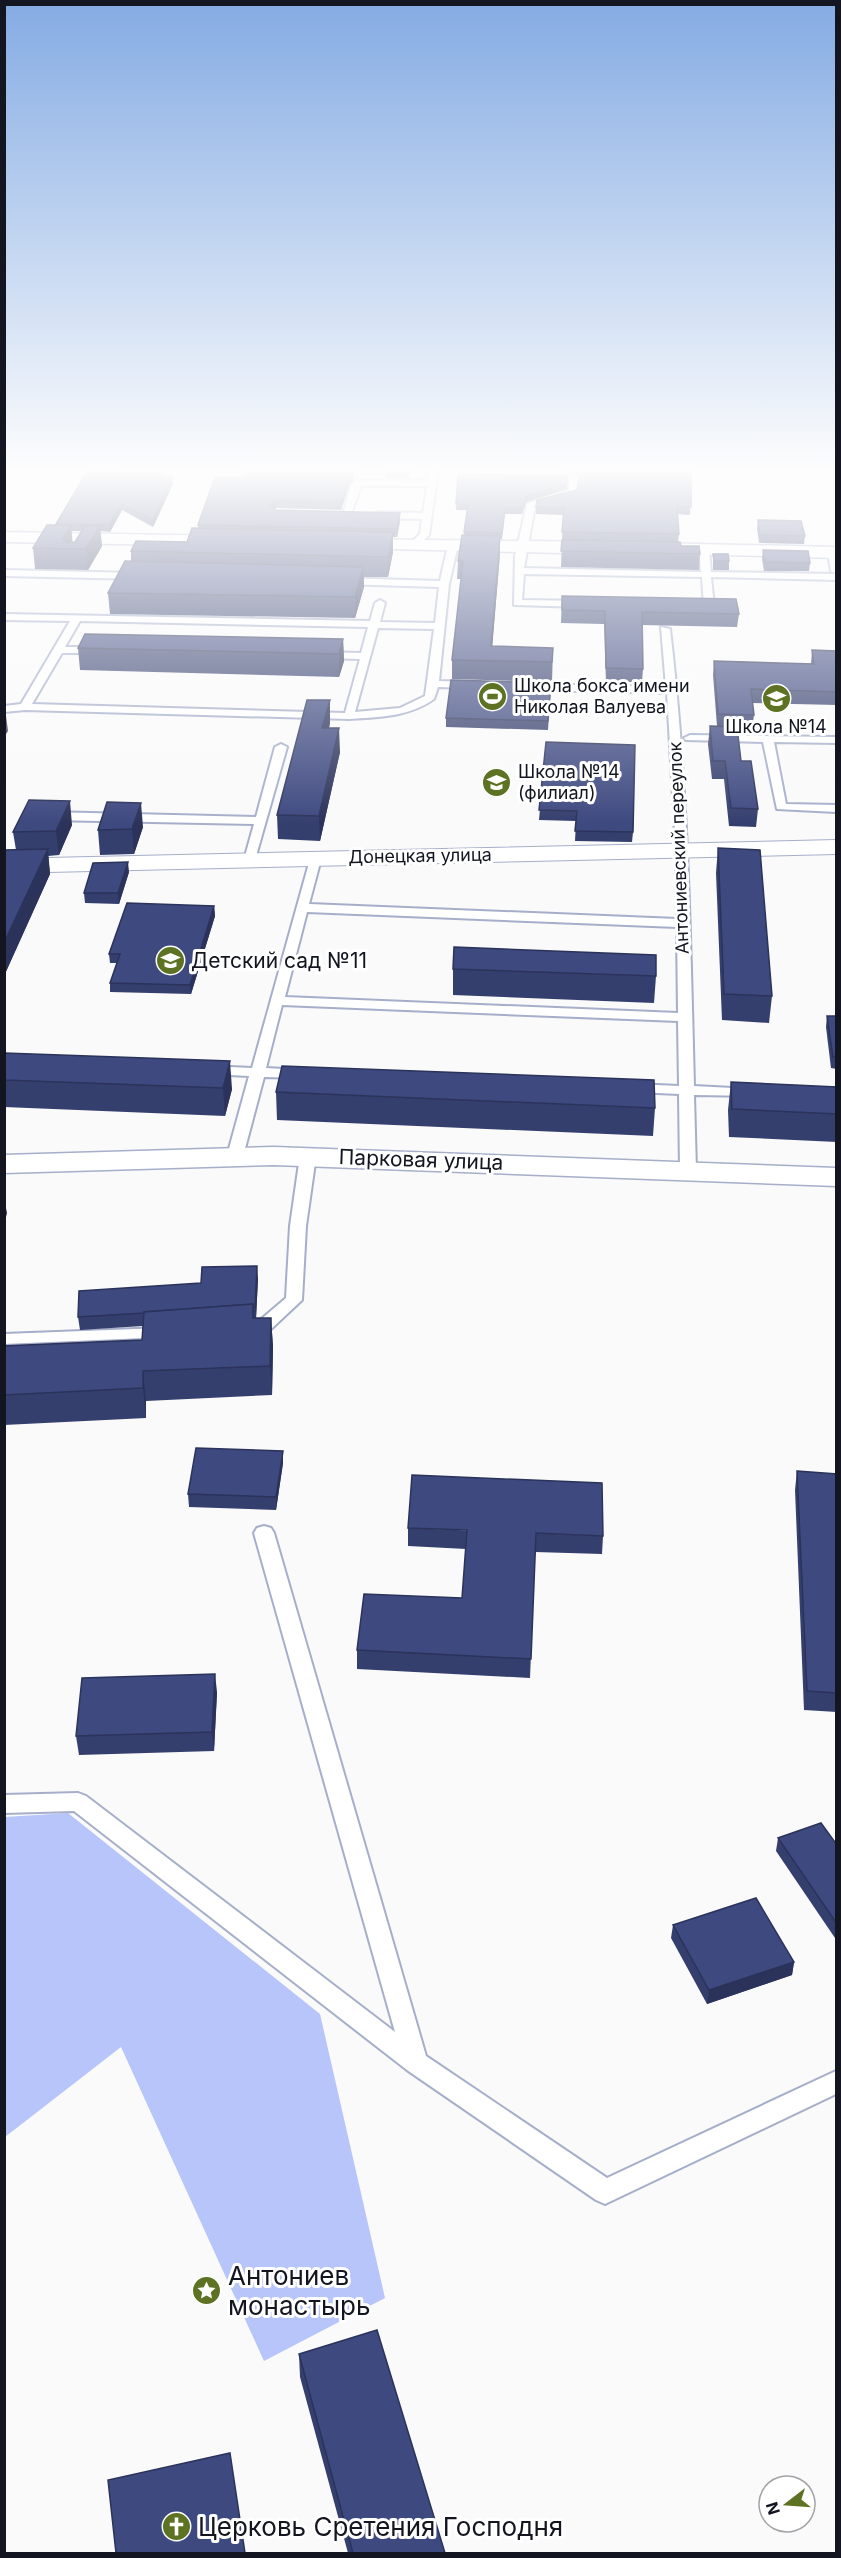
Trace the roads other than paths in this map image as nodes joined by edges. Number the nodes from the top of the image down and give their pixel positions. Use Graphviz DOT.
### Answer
graph roads {
  1 [pos="444,585"];
  2 [pos="518,585"];
  3 [pos="707,585"];
  4 [pos="380,603"];
  5 [pos="596,604"];
  6 [pos="698,606"];
  7 [pos="709,607"];
  8 [pos="720,607"];
  9 [pos="4,617"];
  10 [pos="77,618"];
  11 [pos="374,625"];
  12 [pos="440,626"];
  13 [pos="665,629"];
  14 [pos="59,650"];
  15 [pos="106,651"];
  16 [pos="307,655"];
  17 [pos="366,656"];
  18 [pos="433,684"];
  19 [pos="481,686"];
  20 [pos="516,687"];
  21 [pos="672,690"];
  22 [pos="25,707"];
  23 [pos="4,709"];
  24 [pos="349,716"];
  25 [pos="690,738"];
  26 [pos="768,739"];
  27 [pos="837,740"];
  28 [pos="281,747"];
  29 [pos="837,809"];
  30 [pos="39,815"];
  31 [pos="261,821"];
  32 [pos="837,847"];
  33 [pos="682,850"];
  34 [pos="315,859"];
  35 [pos="250,861"];
  36 [pos="4,866"];
  37 [pos="302,908"];
  38 [pos="682,923"];
  39 [pos="277,1001"];
  40 [pos="685,1017"];
  41 [pos="189,1069"];
  42 [pos="258,1072"];
  43 [pos="317,1074"];
  44 [pos="615,1087"];
  45 [pos="686,1090"];
  46 [pos="767,1094"];
  47 [pos="235,1156"];
  48 [pos="308,1156"];
  49 [pos="4,1164"];
  50 [pos="688,1171"];
  51 [pos="837,1178"];
  52 [pos="230,1328"];
  53 [pos="174,1333"];
  54 [pos="4,1339"];
  55 [pos="264,1533"];
  56 [pos="4,1804"];
  57 [pos="416,2062"];
  58 [pos="837,2082"];
  1 -- 12 [label="lane"];
  2 -- 5 [label="lane"];
  3 -- 7 [label="lane"];
  4 -- 11 [label="lane"];
  6 -- 7 [label="lane"];
  7 -- 8 [label="lane"];
  9 -- 10 [label="lane"];
  10 -- 11 [label="lane"];
  10 -- 14 [label="lane"];
  11 -- 12 [label="lane"];
  11 -- 17 [label="lane"];
  12 -- 18 [label="lane"];
  13 -- 21 [label="lane, Антониевский переулок"];
  14 -- 15 [label="lane"];
  14 -- 22 [label="lane"];
  16 -- 17 [label="lane"];
  17 -- 24 [label="lane"];
  18 -- 19 [label="lane"];
  18 -- 24 [label="lane"];
  20 -- 21 [label="lane"];
  21 -- 33 [label="lane, Антониевский переулок"];
  22 -- 23 [label="lane"];
  22 -- 24 [label="lane"];
  25 -- 26 [label="lane"];
  26 -- 27 [label="lane"];
  26 -- 29 [label="lane"];
  28 -- 31 [label="lane"];
  30 -- 31 [label="lane"];
  31 -- 35 [label="lane"];
  32 -- 33 [label="street, Донецкая улица"];
  33 -- 34 [label="street, Донецкая улица"];
  33 -- 38 [label="lane, Антониевский переулок"];
  34 -- 35 [label="street, Донецкая улица"];
  34 -- 37 [label="lane"];
  35 -- 36 [label="street, Донецкая улица"];
  37 -- 38 [label="lane"];
  37 -- 39 [label="lane"];
  38 -- 40 [label="lane, Антониевский переулок"];
  39 -- 40 [label="lane"];
  39 -- 42 [label="lane"];
  40 -- 45 [label="lane, Антониевский переулок"];
  41 -- 42 [label="lane"];
  42 -- 43 [label="lane"];
  42 -- 47 [label="lane"];
  44 -- 45 [label="lane"];
  45 -- 46 [label="lane"];
  45 -- 50 [label="lane, Антониевский переулок"];
  47 -- 48 [label="main road, Парковая улица"];
  47 -- 49 [label="main road, Парковая улица"];
  48 -- 50 [label="main road, Парковая улица"];
  48 -- 52 [label="lane"];
  50 -- 51 [label="main road, Парковая улица"];
  53 -- 54 [label="lane"];
  55 -- 57 [label="lane"];
  56 -- 57 [label="lane"];
  57 -- 58 [label="lane"];
}
